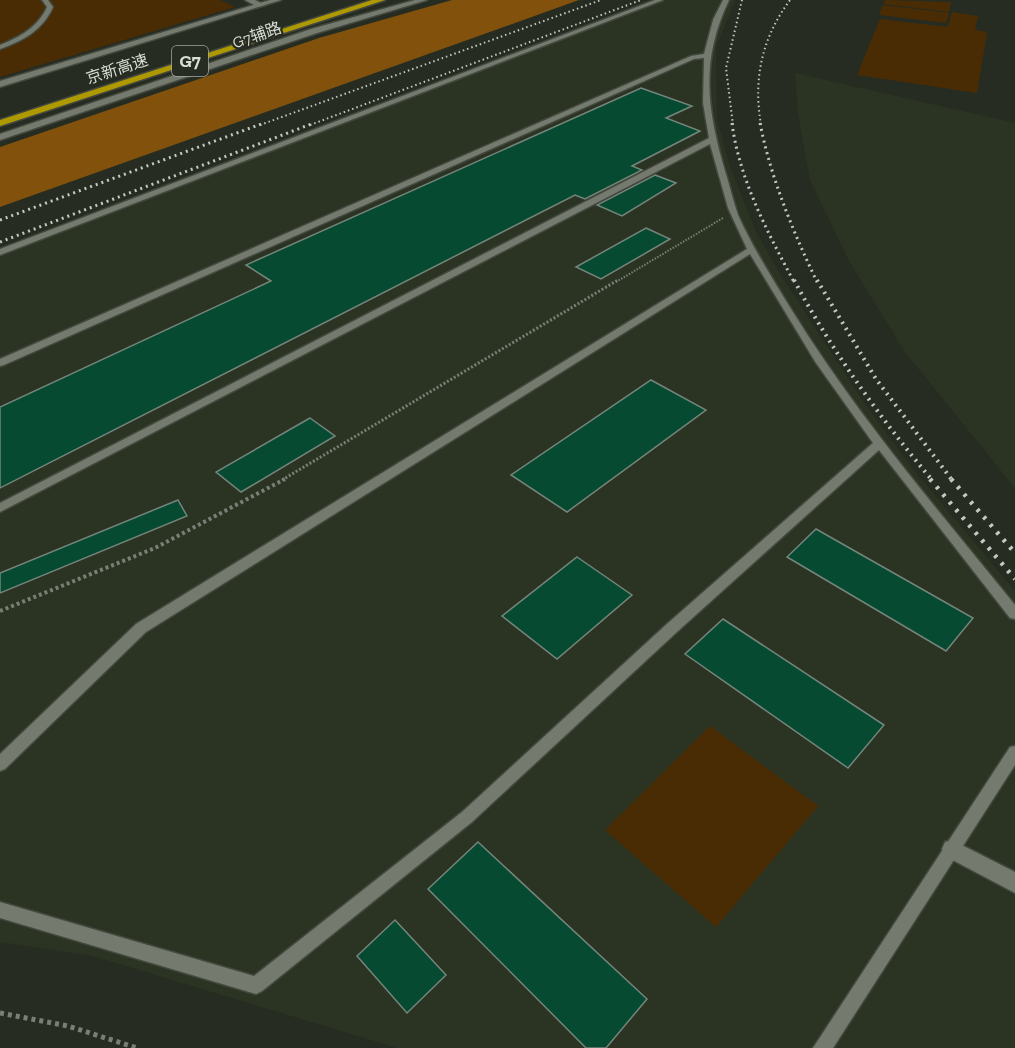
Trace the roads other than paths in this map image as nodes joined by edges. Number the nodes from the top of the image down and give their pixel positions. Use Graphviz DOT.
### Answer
graph roads {
  1 [pos="45,0"];
  2 [pos="249,0"];
  3 [pos="277,0"];
  4 [pos="350,0"];
  5 [pos="381,0"];
  6 [pos="423,0"];
  7 [pos="660,0"];
  8 [pos="726,0"];
  9 [pos="261,5"];
  10 [pos="0,47"];
  11 [pos="706,56"];
  12 [pos="113,75"];
  13 [pos="0,84"];
  14 [pos="0,123"];
  15 [pos="0,137"];
  16 [pos="712,140"];
  17 [pos="752,249"];
  18 [pos="0,252"];
  19 [pos="0,363"];
  20 [pos="879,444"];
  21 [pos="0,508"];
  22 [pos="1015,614"];
  23 [pos="1015,752"];
  24 [pos="0,764"];
  25 [pos="952,849"];
  26 [pos="1015,883"];
  27 [pos="0,910"];
  28 [pos="822,1048"];
  1 -- 10 [label="lane"];
  2 -- 9 [label="street"];
  3 -- 9 [label="street, G7辅路"];
  4 -- 12 [label="highway, 京新高速 / G7"];
  5 -- 14 [label="highway, 京新高速 / G7"];
  6 -- 15 [label="street, G7辅路"];
  7 -- 18 [label="lane"];
  8 -- 11 [label="lane"];
  9 -- 13 [label="street, G7辅路"];
  11 -- 16 [label="lane"];
  11 -- 19 [label="lane"];
  16 -- 17 [label="lane"];
  16 -- 21 [label="lane"];
  17 -- 20 [label="lane"];
  17 -- 24 [label="lane"];
  20 -- 22 [label="lane"];
  20 -- 27 [label="lane"];
  23 -- 25 [label="lane"];
  25 -- 26 [label="street"];
  25 -- 28 [label="lane"];
}
